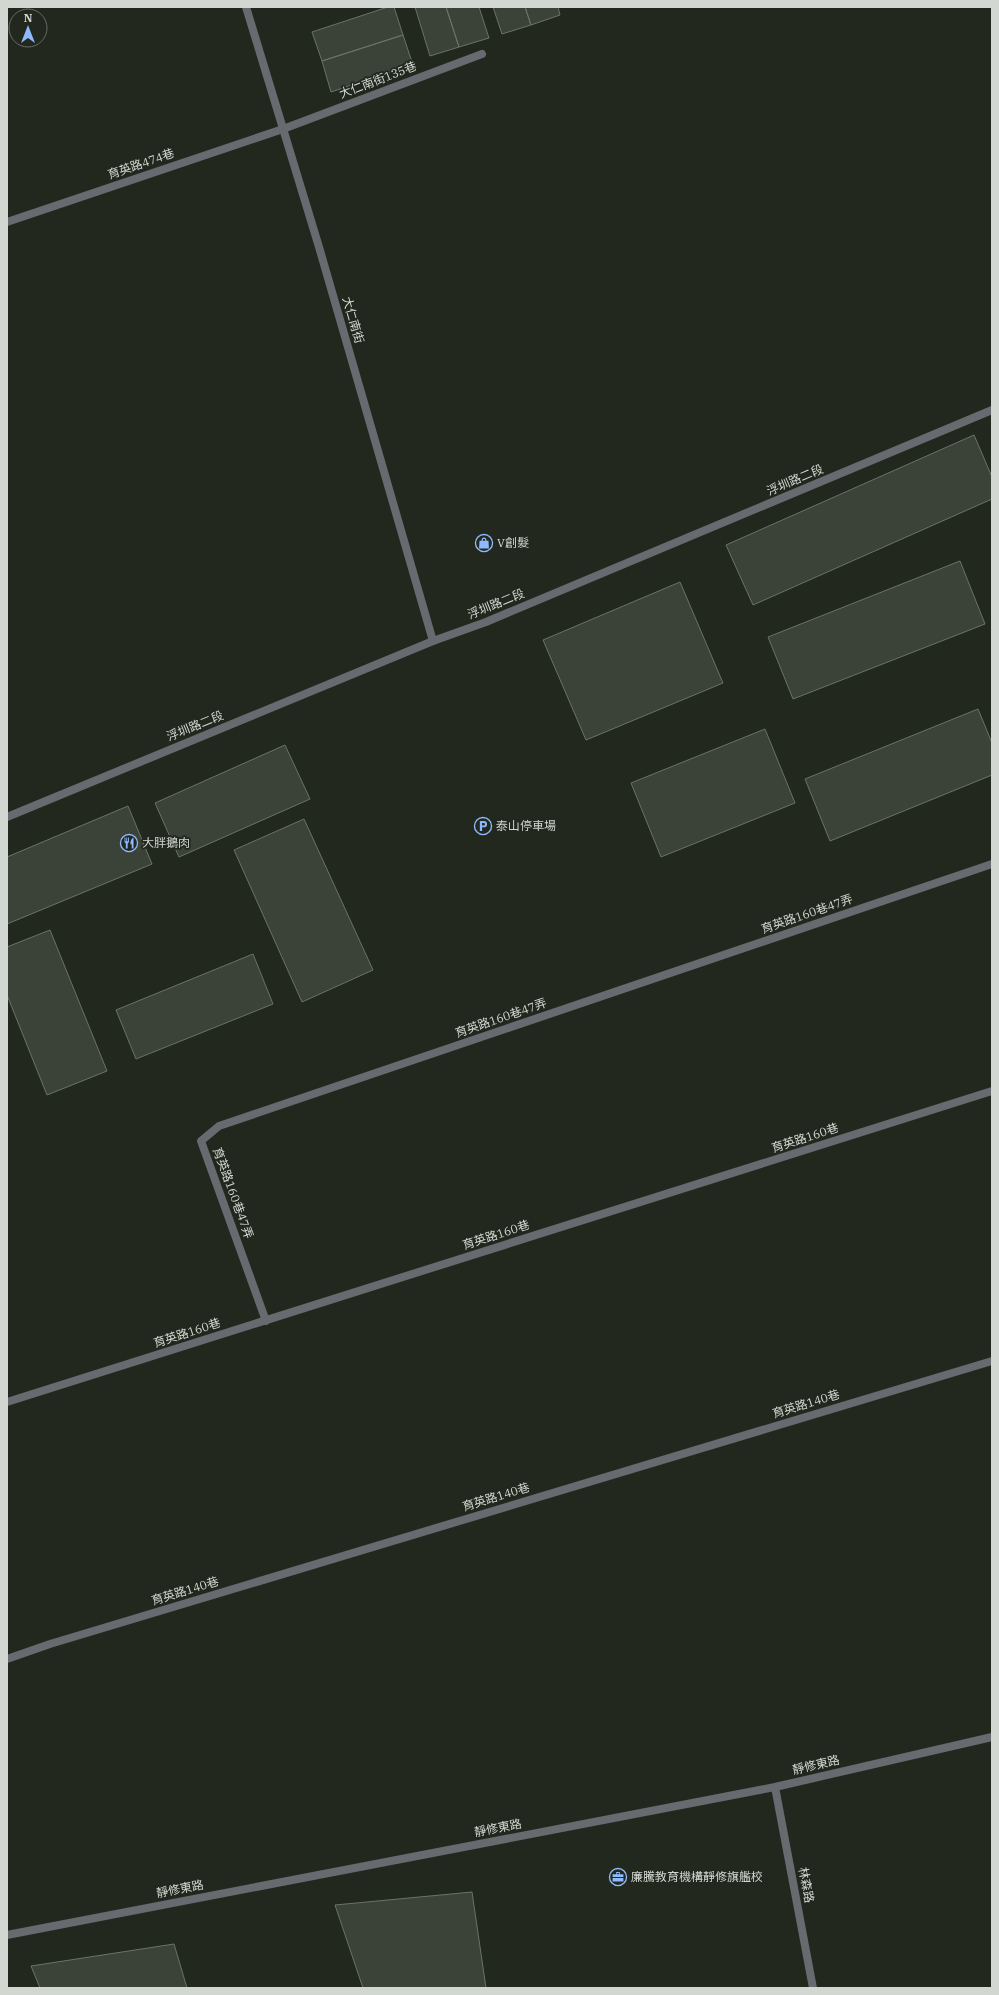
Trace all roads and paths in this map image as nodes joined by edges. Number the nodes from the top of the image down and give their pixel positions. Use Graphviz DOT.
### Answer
graph roads {
  1 [pos="246,7"];
  2 [pos="482,54"];
  3 [pos="283,129"];
  4 [pos="7,222"];
  5 [pos="992,410"];
  6 [pos="433,641"];
  7 [pos="7,817"];
  8 [pos="992,864"];
  9 [pos="992,1092"];
  10 [pos="266,1320"];
  11 [pos="992,1361"];
  12 [pos="7,1402"];
  13 [pos="7,1659"];
  14 [pos="992,1737"];
  15 [pos="775,1787"];
  16 [pos="7,1935"];
  17 [pos="813,1988"];
  1 -- 3 [label="street, 大仁南街"];
  2 -- 3 [label="street, 大仁南街135巷"];
  3 -- 4 [label="street, 育英路474巷"];
  3 -- 6 [label="street, 大仁南街"];
  5 -- 6 [label="street, 浮圳路二段"];
  6 -- 7 [label="street, 浮圳路二段"];
  8 -- 10 [label="street, 育英路160巷47弄"];
  9 -- 10 [label="street, 育英路160巷"];
  10 -- 12 [label="street, 育英路160巷"];
  11 -- 13 [label="street, 育英路140巷"];
  14 -- 15 [label="street, 靜修東路"];
  15 -- 16 [label="street, 靜修東路"];
  15 -- 17 [label="street, 林森路"];
}
